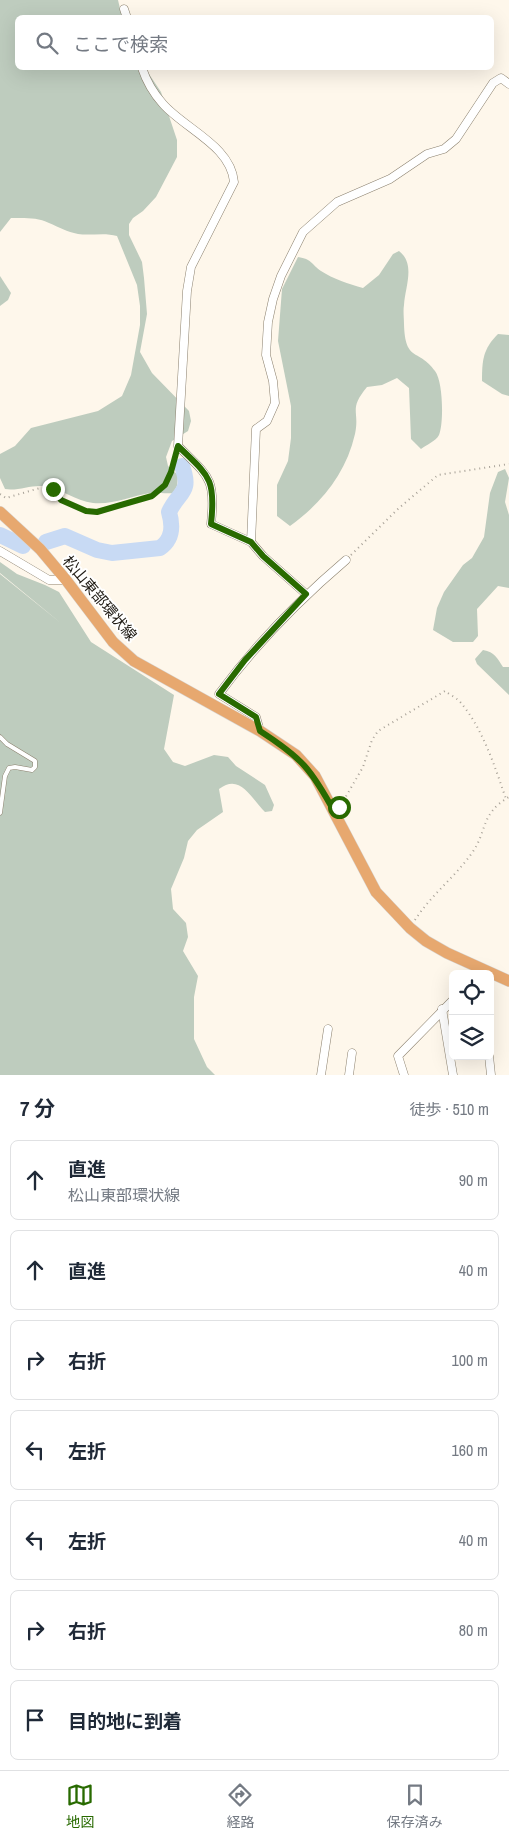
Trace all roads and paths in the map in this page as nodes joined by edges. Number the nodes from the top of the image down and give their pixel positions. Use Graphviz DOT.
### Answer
graph roads {
  1 [pos="124,9"];
  2 [pos="126,15"];
  3 [pos="143,70"];
  4 [pos="509,84"];
  5 [pos="178,446"];
  6 [pos="509,464"];
  7 [pos="0,494"];
  8 [pos="0,512"];
  9 [pos="251,542"];
  10 [pos="0,551"];
  11 [pos="346,560"];
  12 [pos="66,580"];
  13 [pos="306,594"];
  14 [pos="260,731"];
  15 [pos="0,737"];
  16 [pos="508,798"];
  17 [pos="0,813"];
  18 [pos="335,813"];
  19 [pos="410,928"];
  20 [pos="477,970"];
  21 [pos="494,979"];
  22 [pos="509,981"];
  23 [pos="449,1003"];
  24 [pos="442,1009"];
  25 [pos="328,1029"];
  26 [pos="352,1053"];
  27 [pos="489,1060"];
  28 [pos="321,1075"];
  29 [pos="349,1075"];
  30 [pos="404,1075"];
  31 [pos="454,1075"];
  32 [pos="491,1075"];
  1 -- 2 [label="street"];
  3 -- 5 [label="street"];
  4 -- 9 [label="street"];
  5 -- 7 [label="path"];
  5 -- 9 [label="street"];
  6 -- 11 [label="path"];
  8 -- 12 [label="main road, 松山東部環状線"];
  9 -- 13 [label="street"];
  10 -- 12 [label="street"];
  11 -- 13 [label="street"];
  12 -- 14 [label="main road, 松山東部環状線"];
  13 -- 14 [label="street"];
  14 -- 18 [label="main road, 松山東部環状線"];
  15 -- 17 [label="lane"];
  16 -- 18 [label="path"];
  16 -- 19 [label="path"];
  18 -- 19 [label="main road, 松山東部環状線"];
  19 -- 20 [label="main road, 松山東部環状線"];
  21 -- 22 [label="main road, 松山東部環状線"];
  23 -- 24 [label="street"];
  24 -- 30 [label="street"];
  24 -- 31 [label="street"];
  25 -- 28 [label="street"];
  26 -- 29 [label="street"];
  27 -- 32 [label="street"];
}
